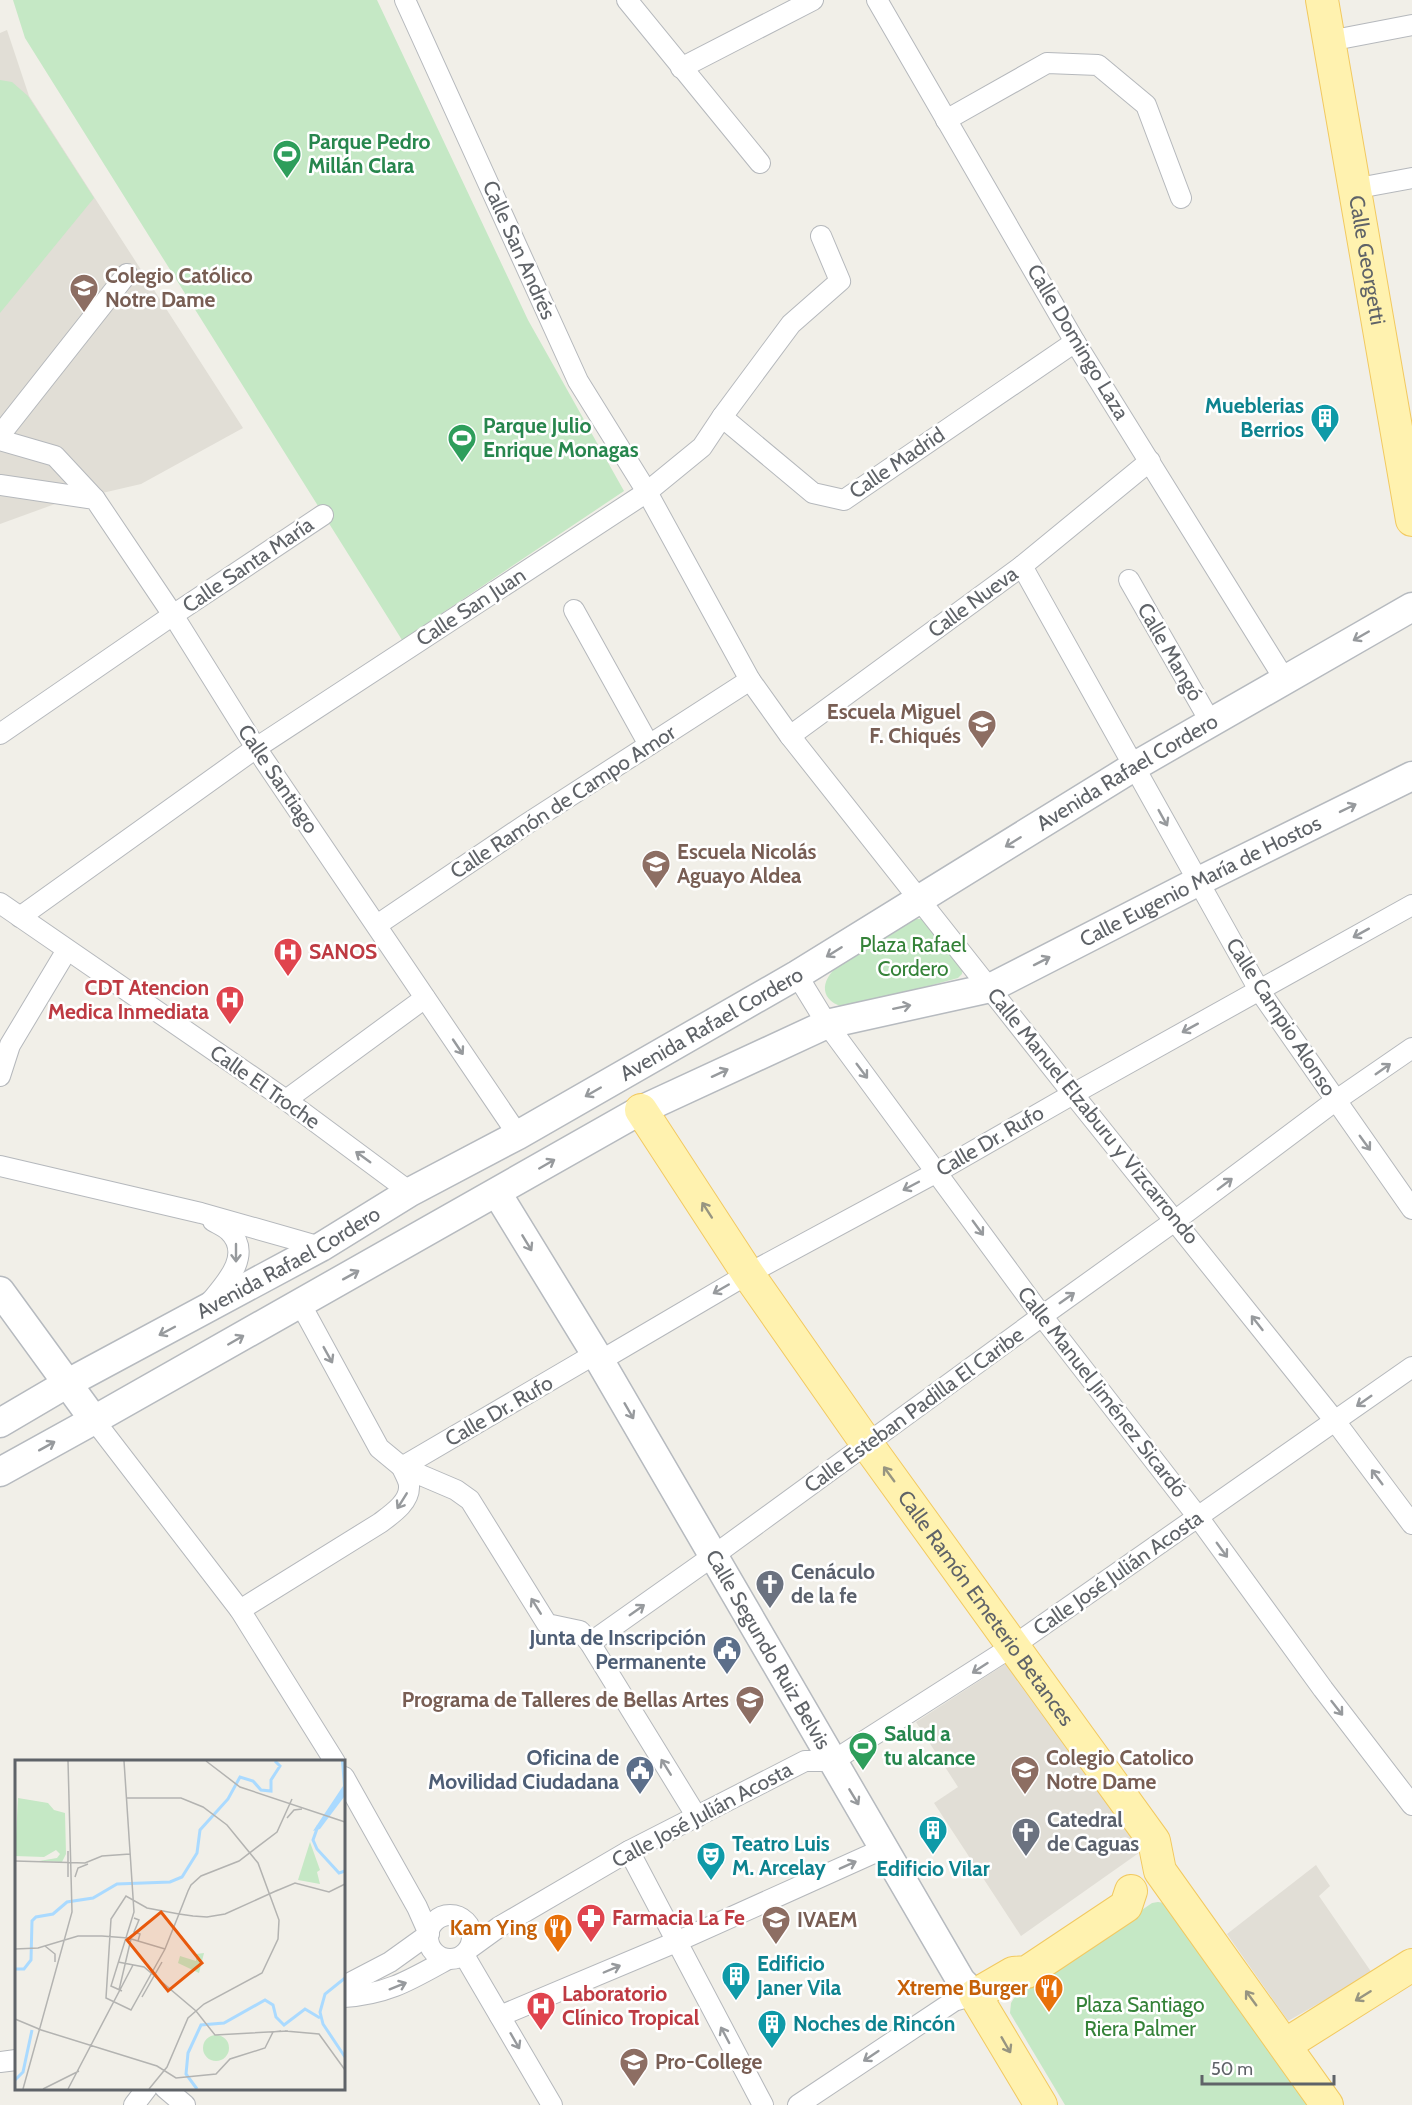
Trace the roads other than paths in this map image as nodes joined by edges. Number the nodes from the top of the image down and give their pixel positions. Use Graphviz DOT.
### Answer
graph roads {
  1 [pos="405,0"];
  2 [pos="627,0"];
  3 [pos="813,0"];
  4 [pos="878,0"];
  5 [pos="1322,0"];
  6 [pos="1412,25"];
  7 [pos="1329,41"];
  8 [pos="681,68"];
  9 [pos="946,120"];
  10 [pos="760,163"];
  11 [pos="1412,178"];
  12 [pos="1353,189"];
  13 [pos="1181,198"];
  14 [pos="821,236"];
  15 [pos="127,274"];
  16 [pos="1075,342"];
  17 [pos="722,417"];
  18 [pos="0,435"];
  19 [pos="0,440"];
  20 [pos="1150,461"];
  21 [pos="0,485"];
  22 [pos="1409,488"];
  23 [pos="647,492"];
  24 [pos="95,499"];
  25 [pos="323,515"];
  26 [pos="1412,520"];
  27 [pos="1022,566"];
  28 [pos="1129,580"];
  29 [pos="1412,607"];
  30 [pos="574,610"];
  31 [pos="173,615"];
  32 [pos="750,680"];
  33 [pos="1286,680"];
  34 [pos="1211,723"];
  35 [pos="0,734"];
  36 [pos="790,736"];
  37 [pos="649,745"];
  38 [pos="256,748"];
  39 [pos="1135,766"];
  40 [pos="1412,776"];
  41 [pos="1198,881"];
  42 [pos="920,899"];
  43 [pos="0,903"];
  44 [pos="1412,905"];
  45 [pos="20,917"];
  46 [pos="377,925"];
  47 [pos="67,950"];
  48 [pos="797,975"];
  49 [pos="990,988"];
  50 [pos="1259,990"];
  51 [pos="425,998"];
  52 [pos="827,1024"];
  53 [pos="1412,1048"];
  54 [pos="0,1076"];
  55 [pos="1073,1094"];
  56 [pos="286,1101"];
  57 [pos="1335,1101"];
  58 [pos="641,1110"];
  59 [pos="518,1135"];
  60 [pos="0,1166"];
  61 [pos="937,1172"];
  62 [pos="410,1192"];
  63 [pos="496,1193"];
  64 [pos="1412,1209"];
  65 [pos="201,1213"];
  66 [pos="1176,1220"];
  67 [pos="321,1248"];
  68 [pos="748,1274"];
  69 [pos="0,1291"];
  70 [pos="300,1303"];
  71 [pos="203,1311"];
  72 [pos="1042,1316"];
  73 [pos="597,1357"];
  74 [pos="1412,1368"];
  75 [pos="68,1383"];
  76 [pos="94,1420"];
  77 [pos="1335,1421"];
  78 [pos="0,1423"];
  79 [pos="867,1444"];
  80 [pos="402,1467"];
  81 [pos="0,1472"];
  82 [pos="1198,1517"];
  83 [pos="1412,1524"];
  84 [pos="713,1556"];
  85 [pos="240,1610"];
  86 [pos="590,1644"];
  87 [pos="1013,1646"];
  88 [pos="334,1760"];
  89 [pos="833,1761"];
  90 [pos="345,1779"];
  91 [pos="1412,1805"];
  92 [pos="697,1817"];
  93 [pos="885,1848"];
  94 [pos="630,1851"];
  95 [pos="1160,1871"];
  96 [pos="417,1907"];
  97 [pos="453,1917"];
  98 [pos="499,1927"];
  99 [pos="429,1935"];
  100 [pos="676,1942"];
  101 [pos="460,1954"];
  102 [pos="1412,1965"];
  103 [pos="345,1985"];
  104 [pos="975,1995"];
  105 [pos="345,1997"];
  106 [pos="500,2016"];
  107 [pos="1285,2045"];
  108 [pos="15,2060"];
  109 [pos="0,2062"];
  110 [pos="145,2090"];
  111 [pos="167,2090"];
  112 [pos="134,2105"];
  113 [pos="185,2105"];
  114 [pos="552,2105"];
  115 [pos="763,2105"];
  116 [pos="798,2105"];
  117 [pos="1041,2105"];
  118 [pos="1327,2105"];
  1 -- 23 [label="street, Calle San Andrés"];
  2 -- 8 [label="street"];
  3 -- 8 [label="street"];
  4 -- 9 [label="street, Calle Domingo Laza"];
  5 -- 7 [label="main road, Calle Georgetti"];
  6 -- 7 [label="street"];
  7 -- 12 [label="main road, Calle Georgetti"];
  8 -- 10 [label="street"];
  9 -- 13 [label="street"];
  9 -- 16 [label="street, Calle Domingo Laza"];
  11 -- 12 [label="street"];
  12 -- 22 [label="main road, Calle Georgetti"];
  14 -- 17 [label="street, Calle San Juan"];
  15 -- 18 [label="street"];
  16 -- 17 [label="street, Calle Madrid"];
  16 -- 20 [label="street, Calle Domingo Laza"];
  17 -- 23 [label="street, Calle San Juan"];
  19 -- 24 [label="street, Calle Santiago"];
  20 -- 27 [label="street, Calle Nueva"];
  20 -- 33 [label="street, Calle Domingo Laza"];
  21 -- 24 [label="street"];
  22 -- 26 [label="main road, Calle Georgetti"];
  23 -- 32 [label="street, Calle Manuel Elzaburu y Vizcarrondo"];
  23 -- 38 [label="street, Calle San Juan"];
  24 -- 31 [label="street, Calle Santiago"];
  25 -- 31 [label="street, Calle Santa María"];
  27 -- 36 [label="street, Calle Nueva"];
  27 -- 39 [label="street, Calle Campio Alonso"];
  28 -- 34 [label="street, Calle Mangó"];
  29 -- 33 [label="main road, Avenida Rafael Cordero, one-way"];
  30 -- 37 [label="street"];
  31 -- 35 [label="street, Calle Santa María"];
  31 -- 38 [label="street, Calle Santiago"];
  32 -- 36 [label="street, Calle Manuel Elzaburu y Vizcarrondo"];
  32 -- 37 [label="street, Calle Ramón de Campo Amor"];
  33 -- 34 [label="main road, Avenida Rafael Cordero"];
  34 -- 39 [label="main road, Avenida Rafael Cordero"];
  36 -- 42 [label="street, Calle Manuel Elzaburu y Vizcarrondo"];
  37 -- 46 [label="street, Calle Ramón de Campo Amor"];
  38 -- 45 [label="street, Calle San Juan"];
  38 -- 46 [label="street, Calle Santiago"];
  39 -- 41 [label="street, Calle Campio Alonso, one-way"];
  39 -- 42 [label="main road, Avenida Rafael Cordero, one-way"];
  41 -- 40 [label="main road, Calle Eugenio María de Hostos, one-way"];
  49 -- 41 [label="main road, Calle Eugenio María de Hostos, one-way"];
  41 -- 50 [label="street, Calle Campio Alonso"];
  42 -- 48 [label="main road, Avenida Rafael Cordero, one-way"];
  42 -- 49 [label="street, Calle Manuel Elzaburu y Vizcarrondo"];
  43 -- 45 [label="street, Calle El Troche"];
  44 -- 50 [label="street, Calle Dr. Rufo, one-way"];
  45 -- 47 [label="street, Calle El Troche"];
  46 -- 51 [label="street, Calle Santiago"];
  47 -- 54 [label="street"];
  47 -- 56 [label="street, Calle El Troche"];
  48 -- 52 [label="street, Calle Manuel Jiménez Sicardó"];
  48 -- 59 [label="main road, Avenida Rafael Cordero, one-way"];
  52 -- 49 [label="main road, Avenida Rafael Cordero, one-way"];
  49 -- 55 [label="street, Calle Manuel Elzaburu y Vizcarrondo"];
  50 -- 55 [label="street, Calle Dr. Rufo, one-way"];
  50 -- 57 [label="street, Calle Campio Alonso"];
  51 -- 56 [label="street"];
  51 -- 59 [label="street, Calle Santiago, one-way"];
  58 -- 52 [label="main road, Avenida Rafael Cordero, one-way"];
  52 -- 61 [label="street, Calle Manuel Jiménez Sicardó, one-way"];
  57 -- 53 [label="street, Calle Esteban Padilla El Caribe, one-way"];
  55 -- 61 [label="street, Calle Dr. Rufo"];
  55 -- 66 [label="street, Calle Manuel Elzaburu y Vizcarrondo"];
  62 -- 56 [label="street, Calle El Troche, one-way"];
  57 -- 64 [label="street, Calle Campio Alonso, one-way"];
  66 -- 57 [label="street, Calle Esteban Padilla El Caribe, one-way"];
  63 -- 58 [label="main road, Avenida Rafael Cordero, one-way"];
  68 -- 58 [label="main road, Calle Ramón Emeterio Betances, one-way"];
  59 -- 62 [label="main road, Avenida Rafael Cordero"];
  59 -- 63 [label="main road"];
  60 -- 65 [label="street"];
  61 -- 68 [label="street, Calle Dr. Rufo, one-way"];
  61 -- 72 [label="street, Calle Manuel Jiménez Sicardó, one-way"];
  62 -- 67 [label="main road, Avenida Rafael Cordero"];
  70 -- 63 [label="main road, Avenida Rafael Cordero, one-way"];
  63 -- 73 [label="main road, Calle Segundo Ruiz Belvis, one-way"];
  65 -- 67 [label="street"];
  65 -- 71 [label="street, one-way"];
  72 -- 66 [label="street, Calle Esteban Padilla El Caribe, one-way"];
  77 -- 66 [label="street, Calle Manuel Elzaburu y Vizcarrondo, one-way"];
  67 -- 71 [label="main road, Avenida Rafael Cordero"];
  68 -- 73 [label="street, Calle Dr. Rufo, one-way"];
  68 -- 79 [label="main road, Calle Ramón Emeterio Betances"];
  69 -- 75 [label="main road"];
  76 -- 70 [label="main road, Avenida Rafael Cordero, one-way"];
  70 -- 80 [label="street, one-way"];
  71 -- 75 [label="main road, Avenida Rafael Cordero, one-way"];
  72 -- 79 [label="street, Calle Esteban Padilla El Caribe"];
  72 -- 82 [label="street, Calle Manuel Jiménez Sicardó"];
  73 -- 80 [label="street, Calle Dr. Rufo"];
  73 -- 84 [label="main road, Calle Segundo Ruiz Belvis, one-way"];
  74 -- 77 [label="street, Calle José Julián Acosta, one-way"];
  75 -- 76 [label="main road"];
  75 -- 78 [label="main road, Avenida Rafael Cordero"];
  81 -- 76 [label="main road, Avenida Rafael Cordero, one-way"];
  76 -- 85 [label="street"];
  77 -- 82 [label="street, Calle José Julián Acosta"];
  83 -- 77 [label="street, Calle Manuel Elzaburu y Vizcarrondo, one-way"];
  79 -- 84 [label="street, Calle Esteban Padilla El Caribe"];
  87 -- 79 [label="main road, Calle Ramón Emeterio Betances, one-way"];
  80 -- 85 [label="street, one-way"];
  86 -- 80 [label="street, one-way"];
  82 -- 87 [label="street, Calle José Julián Acosta"];
  82 -- 91 [label="street, Calle Manuel Jiménez Sicardó, one-way"];
  86 -- 84 [label="street, Calle Esteban Padilla El Caribe, one-way"];
  84 -- 89 [label="main road, Calle Segundo Ruiz Belvis"];
  85 -- 88 [label="street"];
  92 -- 86 [label="street, one-way"];
  87 -- 89 [label="street, Calle José Julián Acosta, one-way"];
  87 -- 95 [label="main road, Calle Ramón Emeterio Betances"];
  89 -- 92 [label="street, Calle José Julián Acosta"];
  89 -- 93 [label="main road, Calle Segundo Ruiz Belvis, one-way"];
  90 -- 96 [label="street"];
  92 -- 94 [label="street, Calle José Julián Acosta"];
  100 -- 93 [label="street, one-way"];
  93 -- 104 [label="main road, Calle Segundo Ruiz Belvis"];
  94 -- 98 [label="street, Calle José Julián Acosta"];
  94 -- 100 [label="street"];
  95 -- 104 [label="main road"];
  107 -- 95 [label="main road, Calle Ramón Emeterio Betances, one-way"];
  96 -- 97 [label="street"];
  96 -- 99 [label="street"];
  97 -- 98 [label="street"];
  97 -- 99 [label="street"];
  97 -- 101 [label="street"];
  98 -- 101 [label="street, Calle José Julián Acosta"];
  99 -- 101 [label="street"];
  99 -- 103 [label="street"];
  106 -- 100 [label="street, one-way"];
  115 -- 100 [label="street, one-way"];
  105 -- 101 [label="street, Calle José Julián Acosta, one-way"];
  101 -- 106 [label="street"];
  102 -- 107 [label="main road, one-way"];
  104 -- 116 [label="street, one-way"];
  104 -- 117 [label="main road, Calle Segundo Ruiz Belvis, one-way"];
  106 -- 114 [label="street, one-way"];
  107 -- 118 [label="main road, Calle Ramón Emeterio Betances"];
  108 -- 109 [label="street"];
  110 -- 112 [label="street"];
  111 -- 113 [label="street"];
}
